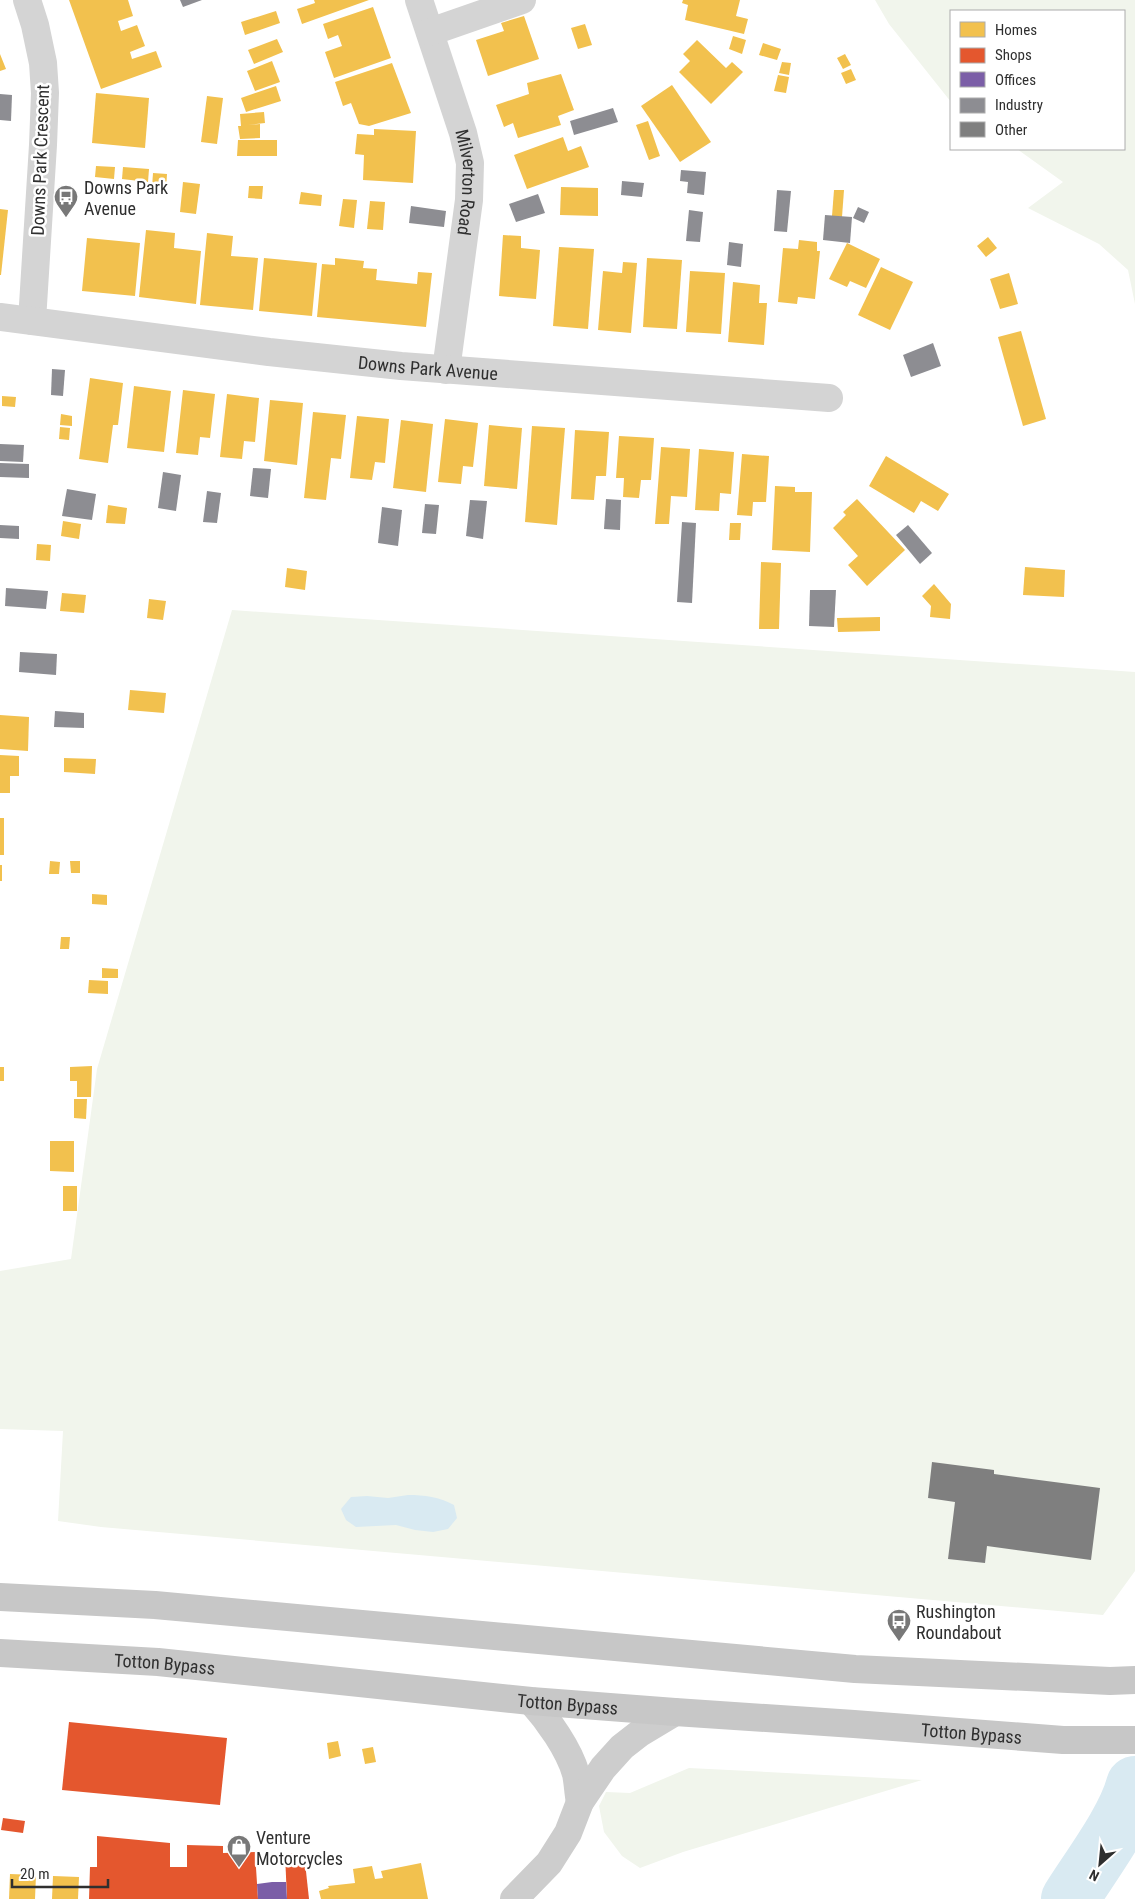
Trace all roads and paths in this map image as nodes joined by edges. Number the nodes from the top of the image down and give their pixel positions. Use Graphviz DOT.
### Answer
graph roads {
  1 [pos="27,0"];
  2 [pos="418,0"];
  3 [pos="522,0"];
  4 [pos="430,32"];
  5 [pos="0,317"];
  6 [pos="32,321"];
  7 [pos="446,370"];
  8 [pos="829,398"];
  9 [pos="0,1597"];
  10 [pos="0,1653"];
  11 [pos="1126,1680"];
  12 [pos="531,1701"];
  13 [pos="674,1712"];
  14 [pos="1135,1740"];
  15 [pos="580,1802"];
  16 [pos="514,1899"];
  1 -- 6 [label="street, Downs Park Crescent"];
  2 -- 4 [label="street, Milverton Road"];
  3 -- 4 [label="street"];
  4 -- 7 [label="street, Milverton Road"];
  5 -- 6 [label="street, Downs Park Avenue"];
  6 -- 7 [label="street, Downs Park Avenue"];
  7 -- 8 [label="street, Downs Park Avenue"];
  9 -- 11 [label="main road"];
  10 -- 12 [label="main road, Totton Bypass"];
  12 -- 13 [label="main road, Totton Bypass"];
  12 -- 15 [label="main road"];
  13 -- 14 [label="main road, Totton Bypass"];
  13 -- 15 [label="main road"];
  15 -- 16 [label="main road"];
}
